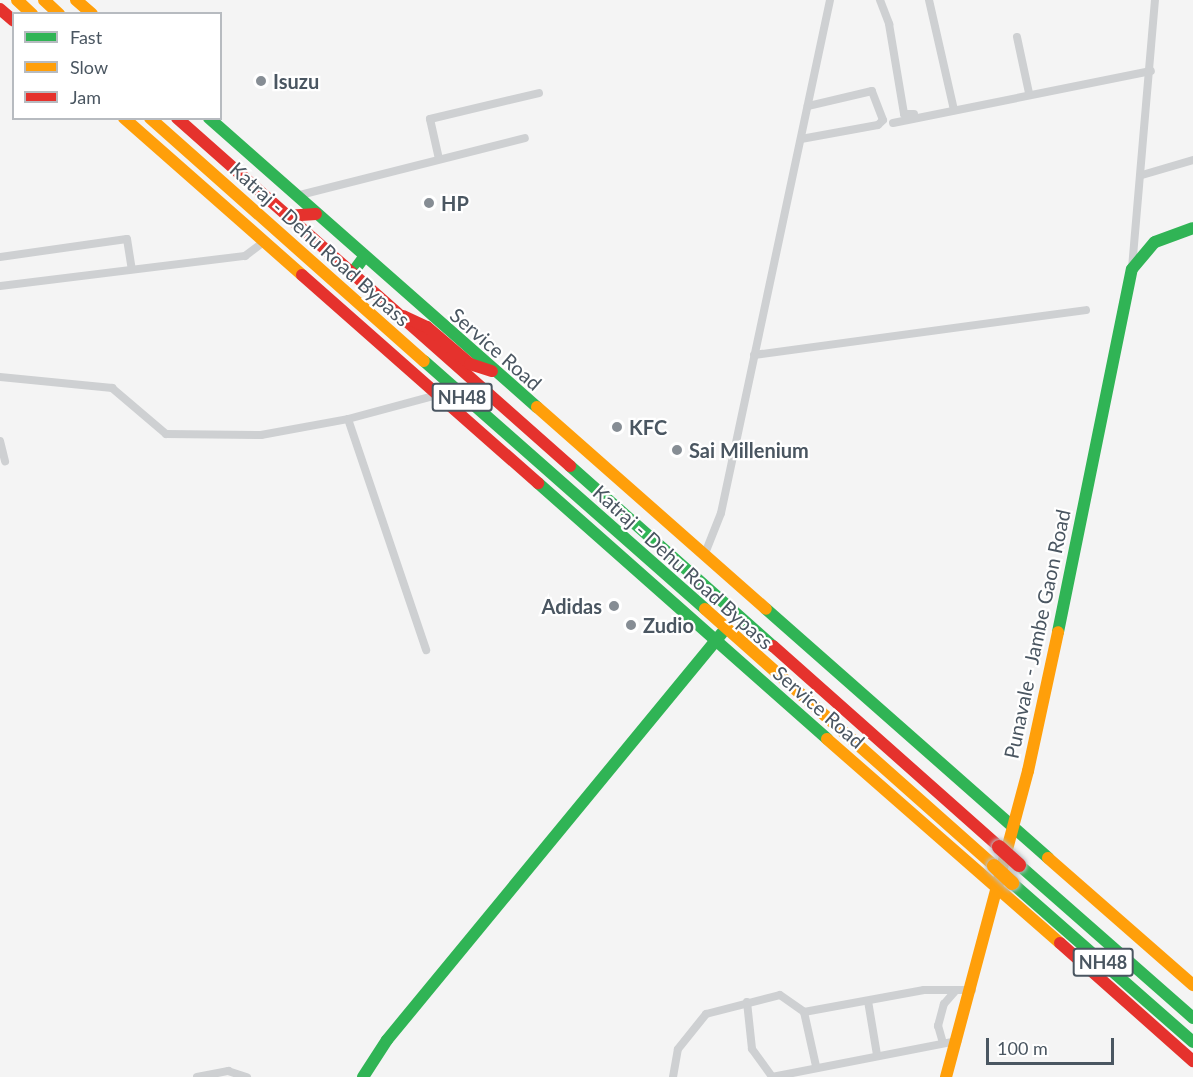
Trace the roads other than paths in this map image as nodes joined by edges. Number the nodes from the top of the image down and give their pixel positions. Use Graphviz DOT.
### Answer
graph roads {
  1 [pos="17,0"];
  2 [pos="44,0"];
  3 [pos="76,0"];
  4 [pos="830,0"];
  5 [pos="880,0"];
  6 [pos="929,0"];
  7 [pos="1155,0"];
  8 [pos="0,9"];
  9 [pos="30,12"];
  10 [pos="57,12"];
  11 [pos="90,12"];
  12 [pos="12,19"];
  13 [pos="1017,37"];
  14 [pos="1151,71"];
  15 [pos="539,93"];
  16 [pos="1029,93"];
  17 [pos="808,106"];
  18 [pos="953,107"];
  19 [pos="126,120"];
  20 [pos="152,120"];
  21 [pos="179,120"];
  22 [pos="211,120"];
  23 [pos="893,123"];
  24 [pos="525,138"];
  25 [pos="801,139"];
  26 [pos="439,159"];
  27 [pos="1193,160"];
  28 [pos="1142,175"];
  29 [pos="296,196"];
  30 [pos="316,214"];
  31 [pos="286,216"];
  32 [pos="1193,228"];
  33 [pos="262,243"];
  34 [pos="0,256"];
  35 [pos="364,257"];
  36 [pos="132,269"];
  37 [pos="1132,269"];
  38 [pos="351,275"];
  39 [pos="0,286"];
  40 [pos="1086,310"];
  41 [pos="397,315"];
  42 [pos="754,355"];
  43 [pos="492,371"];
  44 [pos="0,377"];
  45 [pos="433,396"];
  46 [pos="348,419"];
  47 [pos="0,441"];
  48 [pos="5,462"];
  49 [pos="704,557"];
  50 [pos="725,630"];
  51 [pos="714,642"];
  52 [pos="426,650"];
  53 [pos="1013,826"];
  54 [pos="997,891"];
  55 [pos="1193,985"];
  56 [pos="956,990"];
  57 [pos="972,990"];
  58 [pos="868,1000"];
  59 [pos="747,1002"];
  60 [pos="804,1012"];
  61 [pos="1193,1018"];
  62 [pos="958,1041"];
  63 [pos="1193,1042"];
  64 [pos="943,1043"];
  65 [pos="877,1055"];
  66 [pos="1193,1061"];
  67 [pos="816,1066"];
  68 [pos="197,1077"];
  69 [pos="247,1077"];
  70 [pos="363,1077"];
  71 [pos="672,1077"];
  72 [pos="772,1077"];
  73 [pos="946,1077"];
  1 -- 9 [label="main road"];
  2 -- 10 [label="main road"];
  3 -- 11 [label="main road"];
  4 -- 17 [label="street"];
  5 -- 18 [label="street"];
  6 -- 18 [label="street"];
  7 -- 14 [label="street"];
  8 -- 12 [label="main road"];
  13 -- 16 [label="street"];
  14 -- 16 [label="street"];
  14 -- 28 [label="street"];
  15 -- 26 [label="street"];
  16 -- 18 [label="street"];
  17 -- 25 [label="street"];
  17 -- 25 [label="street"];
  18 -- 23 [label="street"];
  19 -- 33 [label="main road, Service Road"];
  20 -- 50 [label="main road, Katraj - Dehu Road Bypass / NH48"];
  21 -- 31 [label="main road, Katraj - Dehu Road Bypass / NH48"];
  22 -- 29 [label="main road, Service Road"];
  24 -- 26 [label="street"];
  25 -- 42 [label="street"];
  26 -- 29 [label="street"];
  27 -- 28 [label="street"];
  28 -- 37 [label="street"];
  29 -- 30 [label="main road, Service Road"];
  30 -- 31 [label="main road"];
  30 -- 35 [label="main road, Service Road"];
  31 -- 38 [label="main road, Katraj - Dehu Road Bypass / NH48"];
  32 -- 37 [label="main road"];
  33 -- 36 [label="street"];
  33 -- 45 [label="main road, Service Road"];
  34 -- 36 [label="street"];
  35 -- 38 [label="main road"];
  35 -- 43 [label="main road, Service Road"];
  36 -- 39 [label="street"];
  37 -- 53 [label="main road, Punavale - Jambe Gaon Road"];
  38 -- 41 [label="main road, Katraj - Dehu Road Bypass / NH48"];
  40 -- 42 [label="street"];
  41 -- 43 [label="main road"];
  41 -- 61 [label="main road, Katraj - Dehu Road Bypass / NH48, bridge"];
  42 -- 49 [label="street"];
  43 -- 49 [label="main road, Service Road"];
  44 -- 46 [label="street"];
  45 -- 46 [label="street"];
  45 -- 51 [label="main road, Service Road"];
  46 -- 52 [label="street"];
  47 -- 48 [label="street"];
  49 -- 53 [label="main road, Service Road"];
  50 -- 51 [label="main road"];
  50 -- 63 [label="main road, Katraj - Dehu Road Bypass / NH48, bridge"];
  51 -- 54 [label="main road, Service Road"];
  51 -- 70 [label="main road"];
  53 -- 54 [label="main road, Punavale - Jambe Gaon Road"];
  53 -- 55 [label="main road, Service Road"];
  54 -- 57 [label="main road, Punavale - Jambe Gaon Road"];
  54 -- 66 [label="main road, Service Road"];
  56 -- 57 [label="street"];
  56 -- 58 [label="street"];
  56 -- 64 [label="street"];
  57 -- 62 [label="main road, Punavale - Jambe Gaon Road"];
  58 -- 60 [label="street"];
  58 -- 65 [label="street"];
  59 -- 60 [label="street"];
  59 -- 71 [label="street"];
  59 -- 72 [label="street"];
  60 -- 67 [label="street"];
  62 -- 64 [label="street"];
  62 -- 73 [label="main road, Punavale - Jambe Gaon Road"];
  64 -- 65 [label="street"];
  65 -- 67 [label="street"];
  67 -- 72 [label="street"];
  68 -- 69 [label="street"];
}
